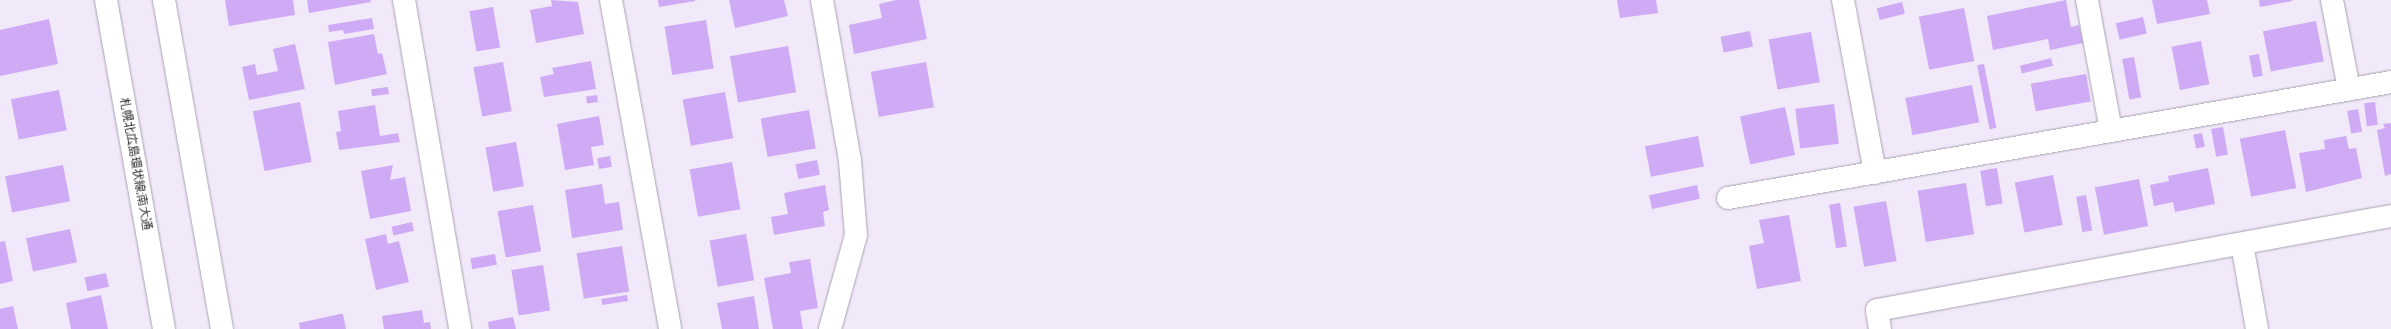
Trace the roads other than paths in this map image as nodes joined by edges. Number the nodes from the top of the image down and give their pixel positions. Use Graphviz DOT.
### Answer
graph roads {
  1 [pos="106,0"];
  2 [pos="164,0"];
  3 [pos="404,0"];
  4 [pos="611,0"];
  5 [pos="822,0"];
  6 [pos="1843,0"];
  7 [pos="2087,0"];
  8 [pos="2332,0"];
  9 [pos="2391,82"];
  10 [pos="2349,89"];
  11 [pos="2111,131"];
  12 [pos="1875,173"];
  13 [pos="1728,198"];
  14 [pos="2391,216"];
  15 [pos="2242,244"];
  16 [pos="164,329"];
  17 [pos="222,329"];
  18 [pos="460,329"];
  19 [pos="670,329"];
  20 [pos="830,329"];
  21 [pos="1880,329"];
  22 [pos="2257,329"];
  1 -- 16 [label="street, 札幌北広島環状線;南大通"];
  2 -- 17 [label="street"];
  3 -- 18 [label="street"];
  4 -- 19 [label="street"];
  5 -- 20 [label="street"];
  6 -- 12 [label="street"];
  7 -- 11 [label="street"];
  8 -- 10 [label="street"];
  9 -- 10 [label="street"];
  10 -- 11 [label="street"];
  11 -- 12 [label="street"];
  12 -- 13 [label="street"];
  14 -- 15 [label="street"];
  15 -- 21 [label="street"];
  15 -- 22 [label="street"];
}
